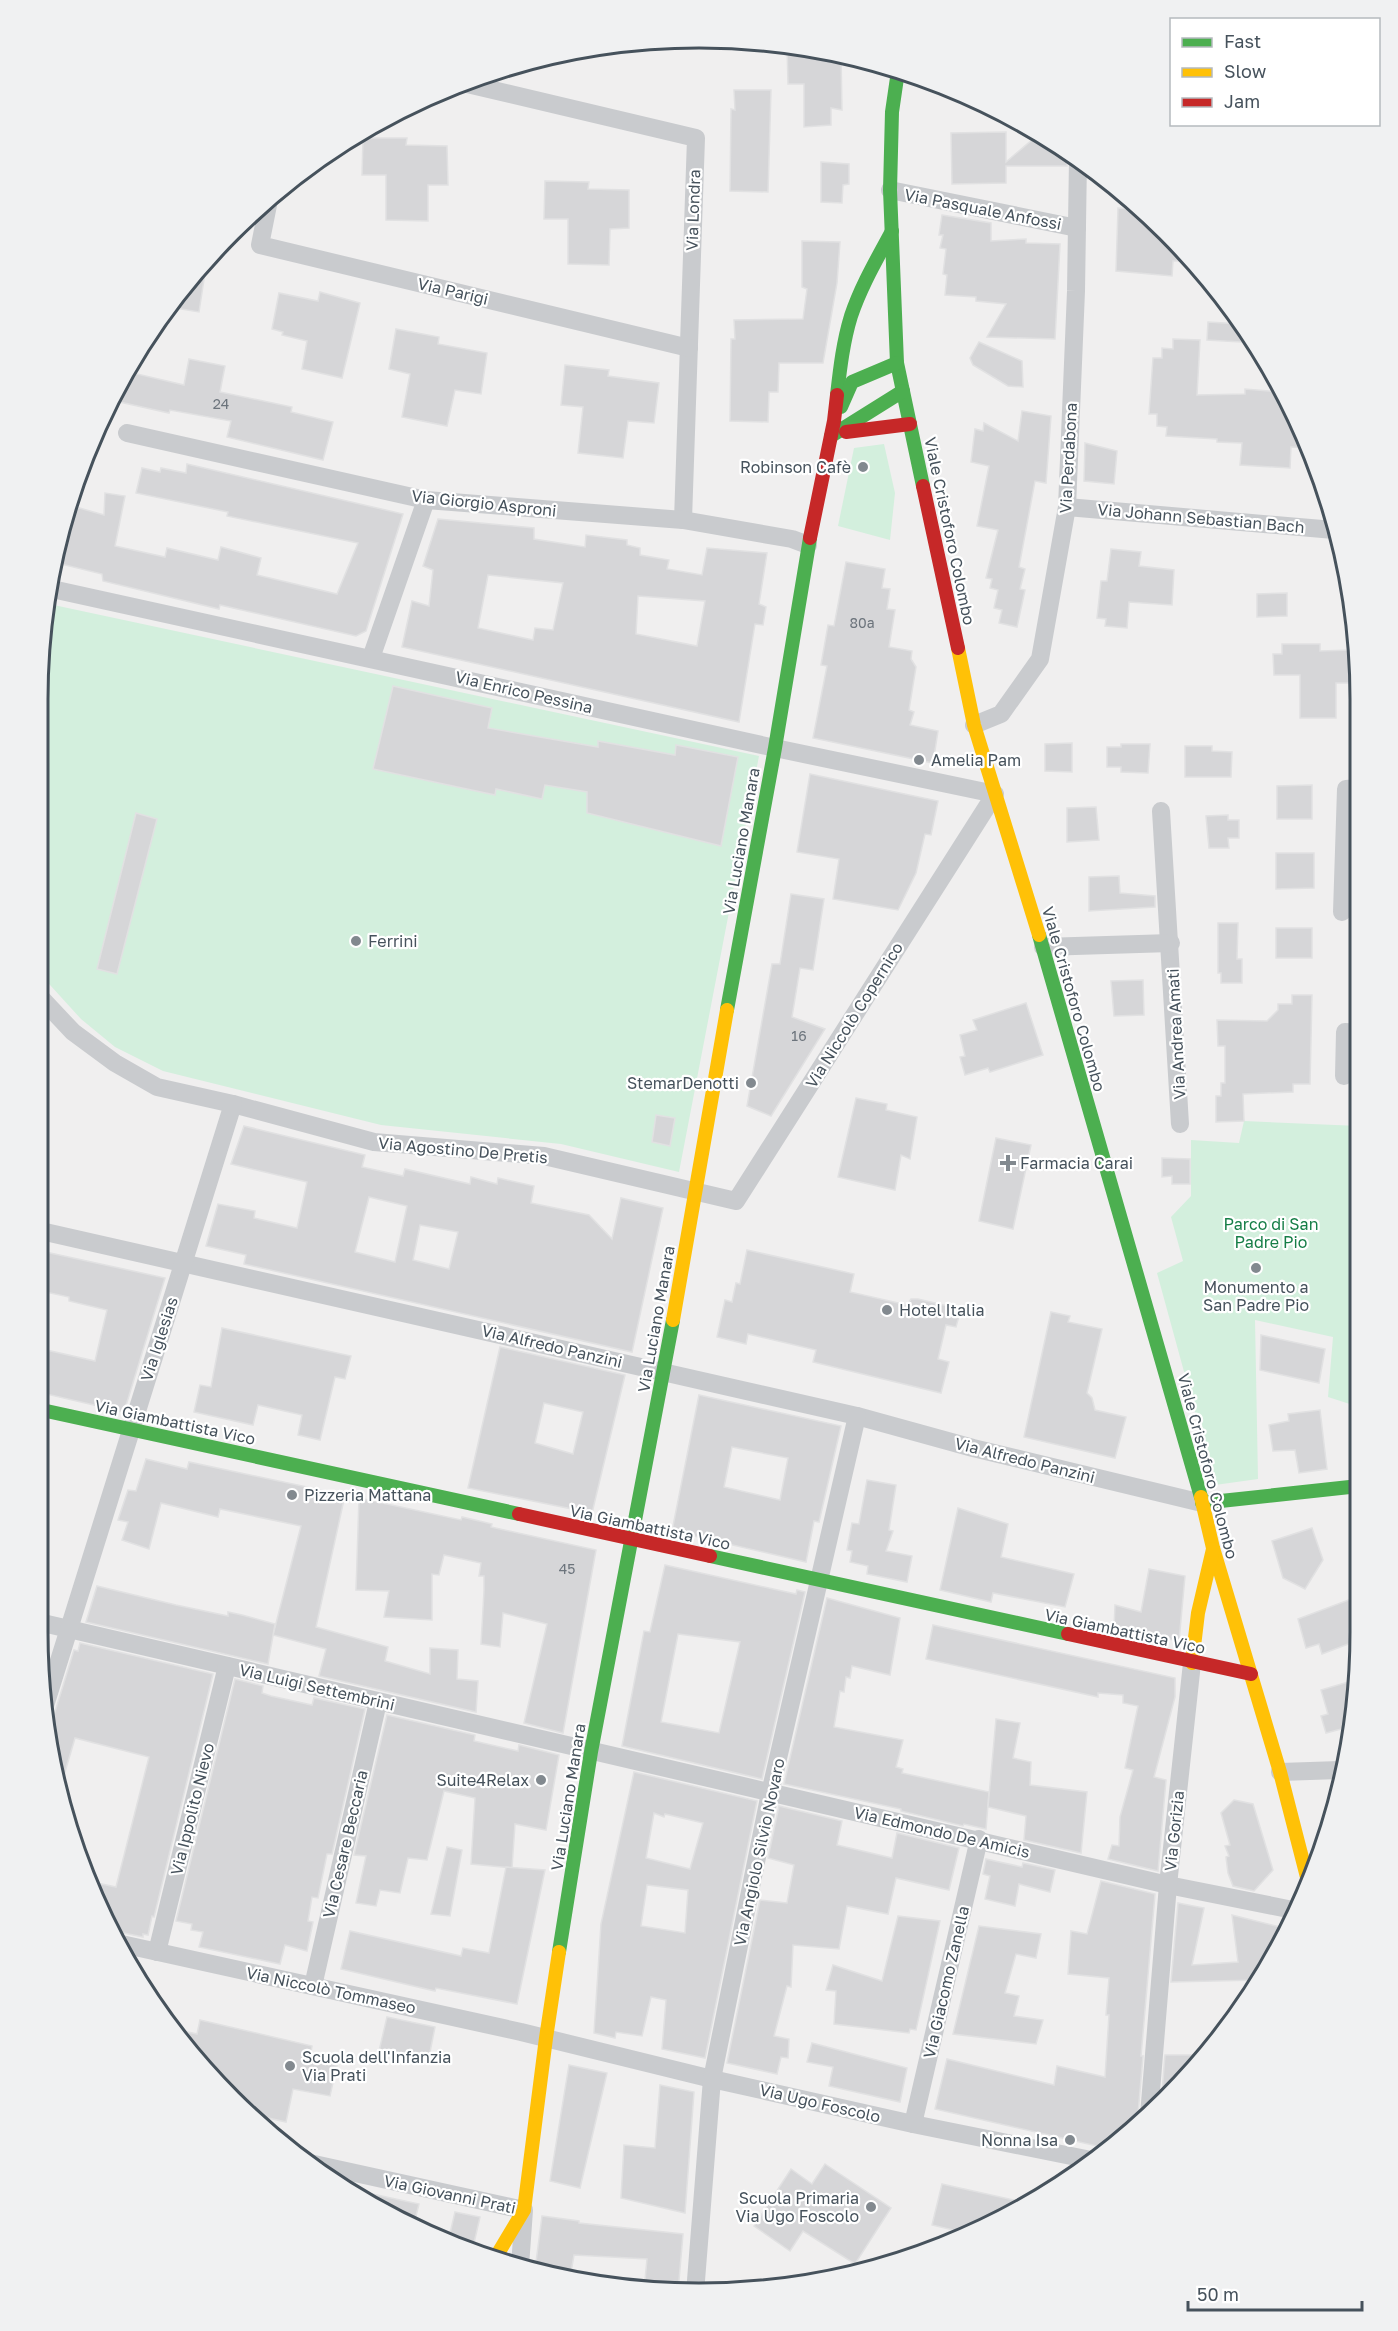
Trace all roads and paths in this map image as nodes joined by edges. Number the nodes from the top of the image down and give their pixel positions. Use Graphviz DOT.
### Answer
graph roads {
  1 [pos="888,77"];
  2 [pos="897,79"];
  3 [pos="479,87"];
  4 [pos="892,112"];
  5 [pos="1078,170"];
  6 [pos="890,190"];
  7 [pos="266,213"];
  8 [pos="1077,228"];
  9 [pos="892,231"];
  10 [pos="689,348"];
  11 [pos="897,363"];
  12 [pos="903,391"];
  13 [pos="834,421"];
  14 [pos="910,424"];
  15 [pos="127,434"];
  16 [pos="831,436"];
  17 [pos="426,500"];
  18 [pos="1067,507"];
  19 [pos="683,520"];
  20 [pos="1328,529"];
  21 [pos="808,545"];
  22 [pos="58,590"];
  23 [pos="371,658"];
  24 [pos="974,725"];
  25 [pos="775,748"];
  26 [pos="1350,789"];
  27 [pos="995,794"];
  28 [pos="1161,811"];
  29 [pos="1342,912"];
  30 [pos="1171,943"];
  31 [pos="1043,947"];
  32 [pos="48,1005"];
  33 [pos="1350,1032"];
  34 [pos="1344,1076"];
  35 [pos="233,1104"];
  36 [pos="1180,1124"];
  37 [pos="694,1191"];
  38 [pos="48,1233"];
  39 [pos="184,1263"];
  40 [pos="664,1371"];
  41 [pos="48,1411"];
  42 [pos="857,1416"];
  43 [pos="130,1429"];
  44 [pos="1350,1487"];
  45 [pos="1202,1503"];
  46 [pos="632,1538"];
  47 [pos="1213,1548"];
  48 [pos="819,1580"];
  49 [pos="48,1624"];
  50 [pos="70,1629"];
  51 [pos="1192,1662"];
  52 [pos="227,1666"];
  53 [pos="1251,1674"];
  54 [pos="51,1689"];
  55 [pos="378,1702"];
  56 [pos="591,1752"];
  57 [pos="1335,1770"];
  58 [pos="1280,1772"];
  59 [pos="771,1793"];
  60 [pos="979,1839"];
  61 [pos="1305,1868"];
  62 [pos="1168,1885"];
  63 [pos="1288,1909"];
  64 [pos="128,1946"];
  65 [pos="157,1952"];
  66 [pos="313,1986"];
  67 [pos="546,2038"];
  68 [pos="712,2079"];
  69 [pos="1150,2100"];
  70 [pos="913,2124"];
  71 [pos="1081,2158"];
  72 [pos="329,2167"];
  73 [pos="524,2210"];
  74 [pos="499,2251"];
  75 [pos="521,2258"];
  76 [pos="696,2283"];
  1 -- 4 [label="street, Viale Cristoforo Colombo"];
  2 -- 4 [label="street, Viale Cristoforo Colombo"];
  3 -- 10 [label="street, Via Londra"];
  4 -- 6 [label="street, Viale Cristoforo Colombo"];
  5 -- 8 [label="street, Via Perdabona"];
  6 -- 8 [label="street, Via Pasquale Anfossi"];
  6 -- 9 [label="street, Viale Cristoforo Colombo"];
  7 -- 10 [label="street, Via Parigi"];
  8 -- 18 [label="street, Via Perdabona"];
  9 -- 11 [label="street, Viale Cristoforo Colombo"];
  9 -- 13 [label="street, Via Luciano Manara"];
  10 -- 19 [label="street, Via Londra"];
  11 -- 12 [label="street, Viale Cristoforo Colombo"];
  11 -- 13 [label="street, Via Luciano Manara"];
  12 -- 14 [label="street, Viale Cristoforo Colombo"];
  12 -- 16 [label="street"];
  13 -- 16 [label="street, Via Luciano Manara"];
  14 -- 16 [label="street"];
  14 -- 24 [label="street, Viale Cristoforo Colombo"];
  15 -- 17 [label="street, Via Giorgio Asproni"];
  16 -- 21 [label="street, Via Luciano Manara"];
  17 -- 19 [label="street, Via Giorgio Asproni"];
  17 -- 23 [label="street"];
  18 -- 20 [label="street, Via Johann Sebastian Bach"];
  18 -- 24 [label="street, Via Perdabona"];
  19 -- 21 [label="street, Via Giorgio Asproni"];
  21 -- 25 [label="street, Via Luciano Manara"];
  22 -- 23 [label="street, Via Enrico Pessina"];
  23 -- 25 [label="street, Via Enrico Pessina"];
  24 -- 27 [label="street, Viale Cristoforo Colombo"];
  25 -- 27 [label="street, Via Enrico Pessina"];
  25 -- 37 [label="street, Via Luciano Manara"];
  26 -- 29 [label="street"];
  27 -- 31 [label="street, Viale Cristoforo Colombo"];
  27 -- 37 [label="street, Via Niccolò Copernico"];
  28 -- 30 [label="street, Via Andrea Amati"];
  30 -- 31 [label="street"];
  30 -- 36 [label="street, Via Andrea Amati"];
  31 -- 45 [label="street, Viale Cristoforo Colombo"];
  32 -- 35 [label="street, Via Agostino De Pretis"];
  33 -- 34 [label="street"];
  35 -- 37 [label="street, Via Agostino De Pretis"];
  35 -- 39 [label="street, Via Iglesias"];
  37 -- 40 [label="street, Via Luciano Manara"];
  38 -- 39 [label="street, Via Alfredo Panzini"];
  39 -- 40 [label="street, Via Alfredo Panzini"];
  39 -- 43 [label="street, Via Iglesias"];
  40 -- 42 [label="street, Via Alfredo Panzini"];
  40 -- 46 [label="street, Via Luciano Manara"];
  41 -- 43 [label="street, Via Giambattista Vico"];
  42 -- 45 [label="street, Via Alfredo Panzini"];
  42 -- 48 [label="street, Via Angiolo Silvio Novaro"];
  43 -- 46 [label="street, Via Giambattista Vico"];
  43 -- 50 [label="street, Via Iglesias"];
  44 -- 45 [label="street"];
  45 -- 47 [label="street, Viale Cristoforo Colombo"];
  46 -- 48 [label="street, Via Giambattista Vico"];
  46 -- 56 [label="street, Via Luciano Manara"];
  47 -- 51 [label="street, Via Gorizia"];
  47 -- 53 [label="street, Viale Cristoforo Colombo"];
  48 -- 51 [label="street, Via Giambattista Vico"];
  48 -- 59 [label="street, Via Angiolo Silvio Novaro"];
  49 -- 50 [label="street, Via Luigi Settembrini"];
  50 -- 52 [label="street, Via Luigi Settembrini"];
  50 -- 54 [label="street, Via Iglesias"];
  51 -- 53 [label="street, Via Giambattista Vico"];
  51 -- 62 [label="street, Via Gorizia"];
  52 -- 55 [label="street, Via Luigi Settembrini"];
  52 -- 65 [label="street, Via Ippolito Nievo"];
  53 -- 58 [label="street, Viale Cristoforo Colombo"];
  55 -- 56 [label="street, Via Luigi Settembrini"];
  55 -- 66 [label="street, Via Cesare Beccaria"];
  56 -- 59 [label="street, Via Edmondo De Amicis"];
  56 -- 67 [label="street, Via Luciano Manara"];
  57 -- 58 [label="street"];
  58 -- 61 [label="street, Viale Cristoforo Colombo"];
  59 -- 60 [label="street, Via Edmondo De Amicis"];
  59 -- 68 [label="street, Via Angiolo Silvio Novaro"];
  60 -- 62 [label="street, Via Edmondo De Amicis"];
  60 -- 70 [label="street, Via Giacomo Zanella"];
  62 -- 63 [label="street, Via Edmondo De Amicis"];
  62 -- 69 [label="street, Via Gorizia"];
  64 -- 65 [label="street, Via Niccolò Tommaseo"];
  65 -- 66 [label="street, Via Niccolò Tommaseo"];
  66 -- 67 [label="street, Via Niccolò Tommaseo"];
  67 -- 68 [label="street, Via Ugo Foscolo"];
  67 -- 73 [label="street, Via Luciano Manara"];
  68 -- 70 [label="street, Via Ugo Foscolo"];
  68 -- 76 [label="street, Via Angiolo Silvio Novaro"];
  70 -- 71 [label="street, Via Ugo Foscolo"];
  72 -- 73 [label="street, Via Giovanni Prati"];
  73 -- 74 [label="street"];
  73 -- 75 [label="street"];
}
